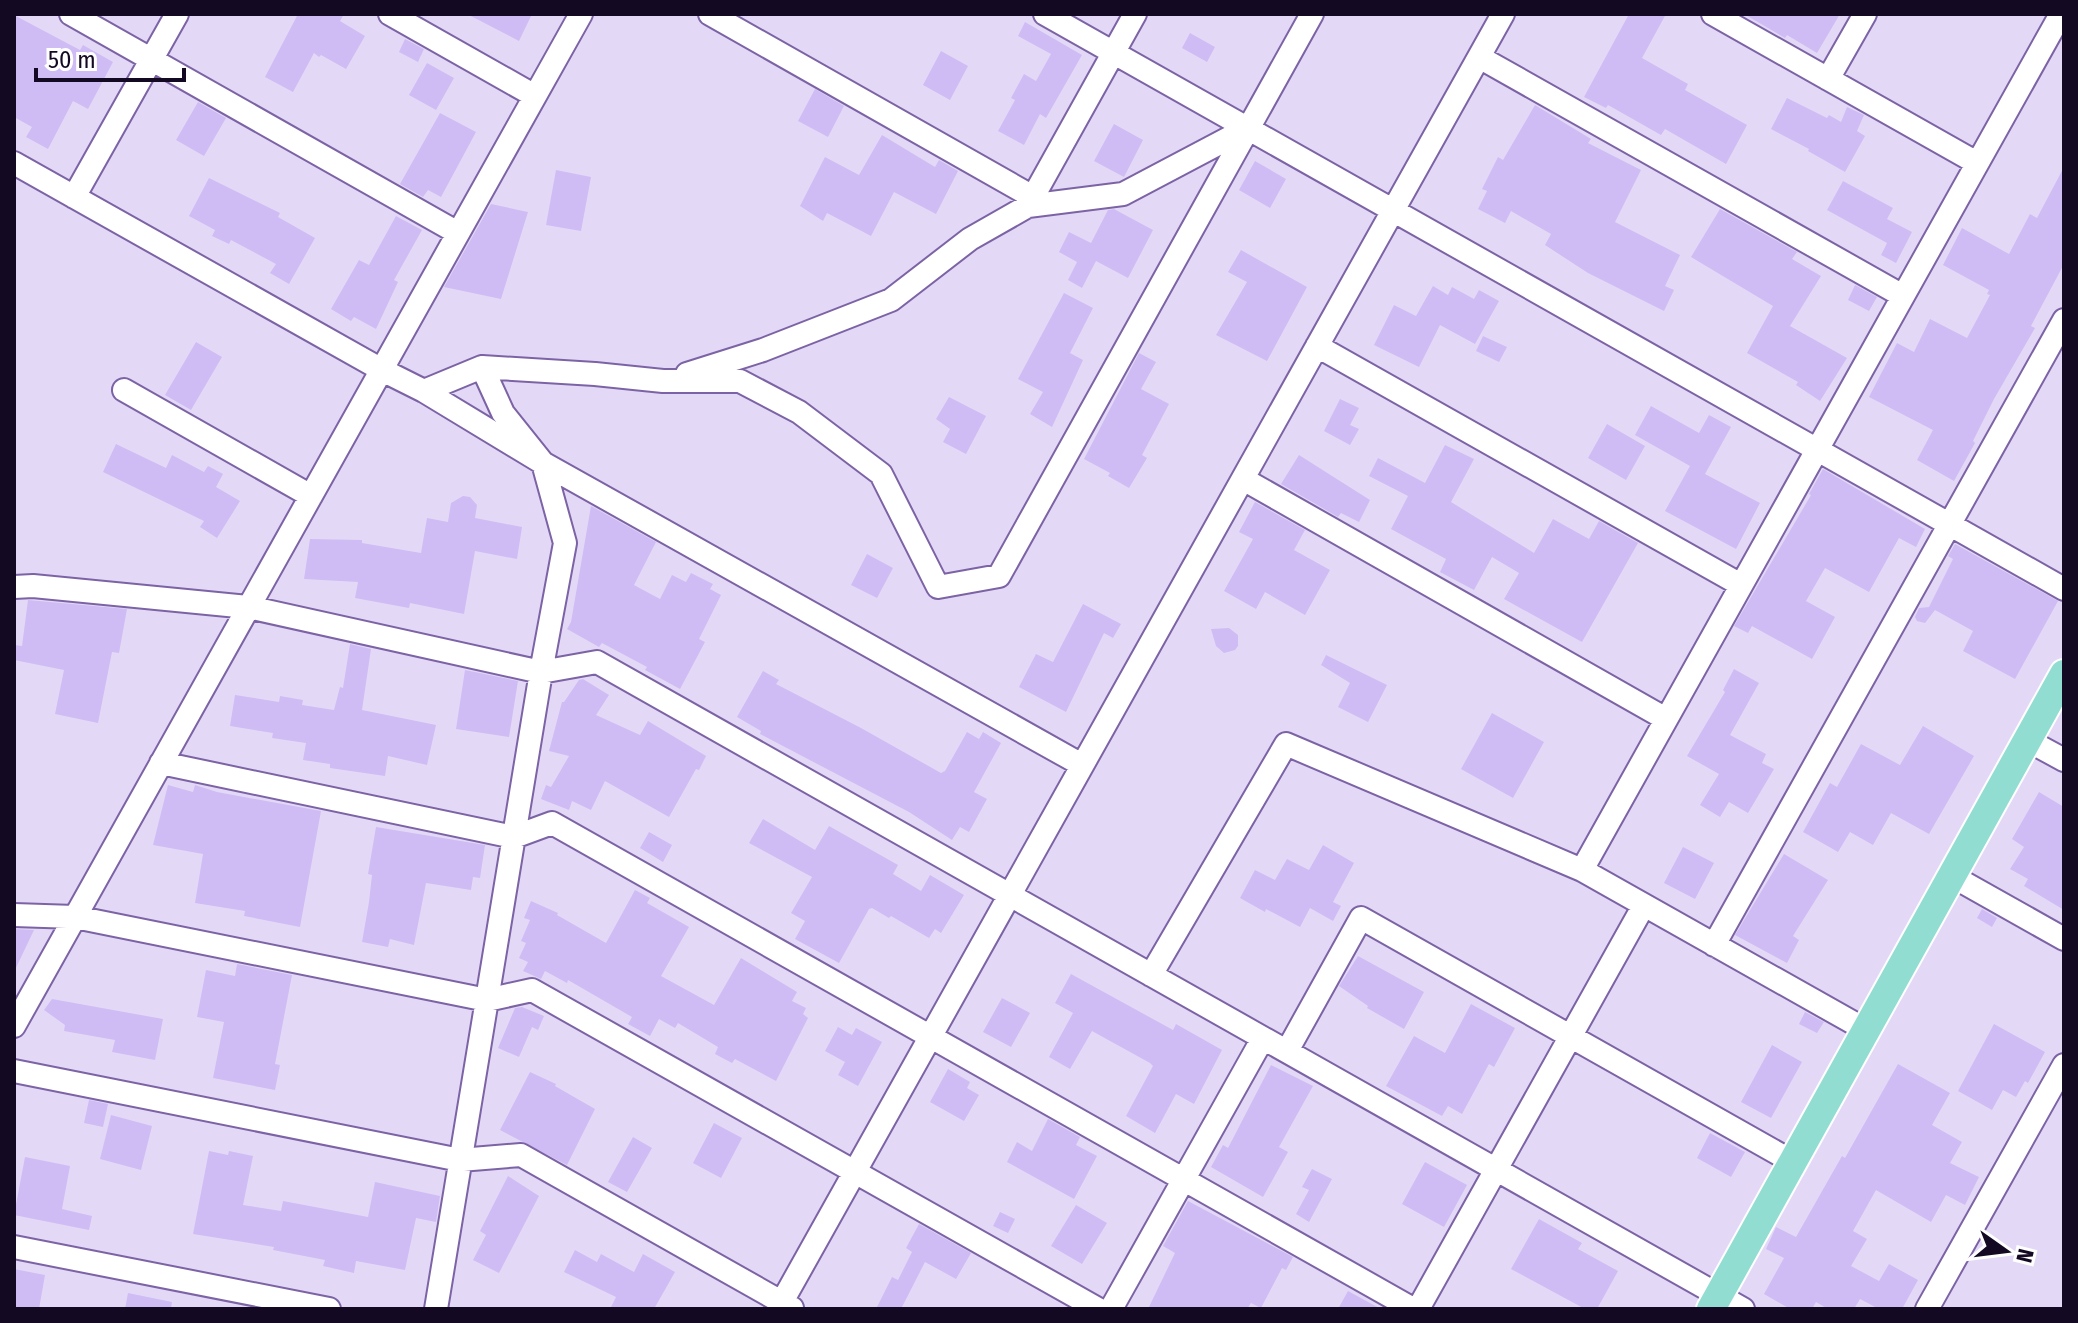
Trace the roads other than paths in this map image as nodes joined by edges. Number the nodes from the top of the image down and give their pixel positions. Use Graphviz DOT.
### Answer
graph roads {
  1 [pos="71,14"];
  2 [pos="177,14"];
  3 [pos="390,14"];
  4 [pos="581,14"];
  5 [pos="710,14"];
  6 [pos="1045,14"];
  7 [pos="1135,14"];
  8 [pos="1312,14"];
  9 [pos="1503,14"];
  10 [pos="1713,14"];
  11 [pos="1865,14"];
  12 [pos="2061,14"];
  13 [pos="1114,53"];
  14 [pos="1479,57"];
  15 [pos="152,59"];
  16 [pos="1828,79"];
  17 [pos="535,96"];
  18 [pos="1248,128"];
  19 [pos="14,163"];
  20 [pos="1977,163"];
  21 [pos="74,197"];
  22 [pos="1393,210"];
  23 [pos="458,233"];
  24 [pos="1903,296"];
  25 [pos="2064,320"];
  26 [pos="1317,346"];
  27 [pos="482,367"];
  28 [pos="382,370"];
  29 [pos="663,381"];
  30 [pos="124,390"];
  31 [pos="424,391"];
  32 [pos="1817,449"];
  33 [pos="543,463"];
  34 [pos="1243,479"];
  35 [pos="311,496"];
  36 [pos="1950,524"];
  37 [pos="1741,585"];
  38 [pos="14,587"];
  39 [pos="2064,589"];
  40 [pos="248,607"];
  41 [pos="541,672"];
  42 [pos="2064,674"];
  43 [pos="1666,719"];
  44 [pos="2027,740"];
  45 [pos="2064,760"];
  46 [pos="161,763"];
  47 [pos="1082,765"];
  48 [pos="514,837"];
  49 [pos="1582,870"];
  50 [pos="1952,876"];
  51 [pos="1010,895"];
  52 [pos="1644,905"];
  53 [pos="14,915"];
  54 [pos="75,917"];
  55 [pos="2064,939"];
  56 [pos="1714,945"];
  57 [pos="1151,975"];
  58 [pos="487,1000"];
  59 [pos="14,1026"];
  60 [pos="1866,1030"];
  61 [pos="930,1036"];
  62 [pos="1570,1036"];
  63 [pos="1263,1038"];
  64 [pos="1287,1051"];
  65 [pos="2064,1065"];
  66 [pos="14,1071"];
  67 [pos="460,1160"];
  68 [pos="1793,1162"];
  69 [pos="1496,1169"];
  70 [pos="855,1172"];
  71 [pos="1184,1179"];
  72 [pos="14,1247"];
  73 [pos="1725,1304"];
  74 [pos="784,1307"];
  75 [pos="329,1309"];
  76 [pos="436,1309"];
  77 [pos="1098,1309"];
  78 [pos="1111,1309"];
  79 [pos="1415,1309"];
  80 [pos="1927,1309"];
  1 -- 15 [label="street"];
  2 -- 15 [label="street"];
  3 -- 17 [label="street"];
  4 -- 17 [label="street"];
  5 -- 13 [label="street"];
  6 -- 13 [label="street"];
  7 -- 13 [label="street"];
  8 -- 18 [label="street"];
  9 -- 14 [label="street"];
  10 -- 16 [label="street"];
  11 -- 16 [label="street"];
  12 -- 20 [label="street"];
  13 -- 18 [label="street"];
  14 -- 22 [label="street"];
  14 -- 24 [label="street"];
  15 -- 21 [label="street"];
  15 -- 23 [label="street"];
  16 -- 20 [label="street"];
  17 -- 23 [label="street"];
  18 -- 22 [label="street"];
  18 -- 29 [label="street"];
  18 -- 29 [label="street"];
  19 -- 21 [label="street"];
  20 -- 24 [label="street"];
  21 -- 28 [label="street"];
  22 -- 26 [label="street"];
  22 -- 32 [label="street"];
  23 -- 28 [label="street"];
  24 -- 32 [label="street"];
  25 -- 36 [label="street"];
  26 -- 34 [label="street"];
  26 -- 37 [label="street"];
  27 -- 29 [label="street"];
  27 -- 31 [label="street"];
  27 -- 33 [label="street"];
  28 -- 31 [label="street"];
  28 -- 35 [label="street"];
  30 -- 35 [label="street"];
  31 -- 33 [label="street"];
  32 -- 36 [label="street"];
  32 -- 37 [label="street"];
  33 -- 41 [label="street"];
  33 -- 47 [label="street"];
  34 -- 43 [label="street"];
  34 -- 47 [label="street"];
  35 -- 40 [label="street"];
  36 -- 39 [label="street"];
  36 -- 56 [label="street"];
  37 -- 43 [label="street"];
  38 -- 40 [label="street"];
  40 -- 41 [label="street"];
  40 -- 46 [label="street"];
  41 -- 48 [label="street"];
  41 -- 51 [label="street"];
  42 -- 44 [label="main road"];
  43 -- 49 [label="street"];
  44 -- 45 [label="street"];
  44 -- 50 [label="main road"];
  46 -- 48 [label="street"];
  46 -- 54 [label="street"];
  47 -- 51 [label="street"];
  48 -- 58 [label="street"];
  48 -- 61 [label="street"];
  49 -- 52 [label="street"];
  49 -- 57 [label="street"];
  50 -- 55 [label="street"];
  50 -- 60 [label="main road"];
  51 -- 57 [label="street"];
  51 -- 61 [label="street"];
  52 -- 56 [label="street"];
  52 -- 62 [label="street"];
  53 -- 54 [label="street"];
  54 -- 58 [label="street"];
  54 -- 59 [label="street"];
  56 -- 60 [label="street"];
  57 -- 63 [label="street"];
  58 -- 67 [label="street"];
  58 -- 70 [label="street"];
  60 -- 68 [label="main road"];
  61 -- 70 [label="street"];
  61 -- 71 [label="street"];
  62 -- 64 [label="street"];
  62 -- 68 [label="street"];
  62 -- 69 [label="street"];
  63 -- 64 [label="street"];
  63 -- 71 [label="street"];
  64 -- 69 [label="street"];
  65 -- 80 [label="street"];
  66 -- 67 [label="street"];
  67 -- 74 [label="street"];
  67 -- 76 [label="street"];
  68 -- 73 [label="main road"];
  69 -- 73 [label="street"];
  69 -- 79 [label="street"];
  70 -- 74 [label="street"];
  70 -- 77 [label="street"];
  71 -- 78 [label="street"];
  71 -- 79 [label="street"];
  72 -- 75 [label="street"];
}
